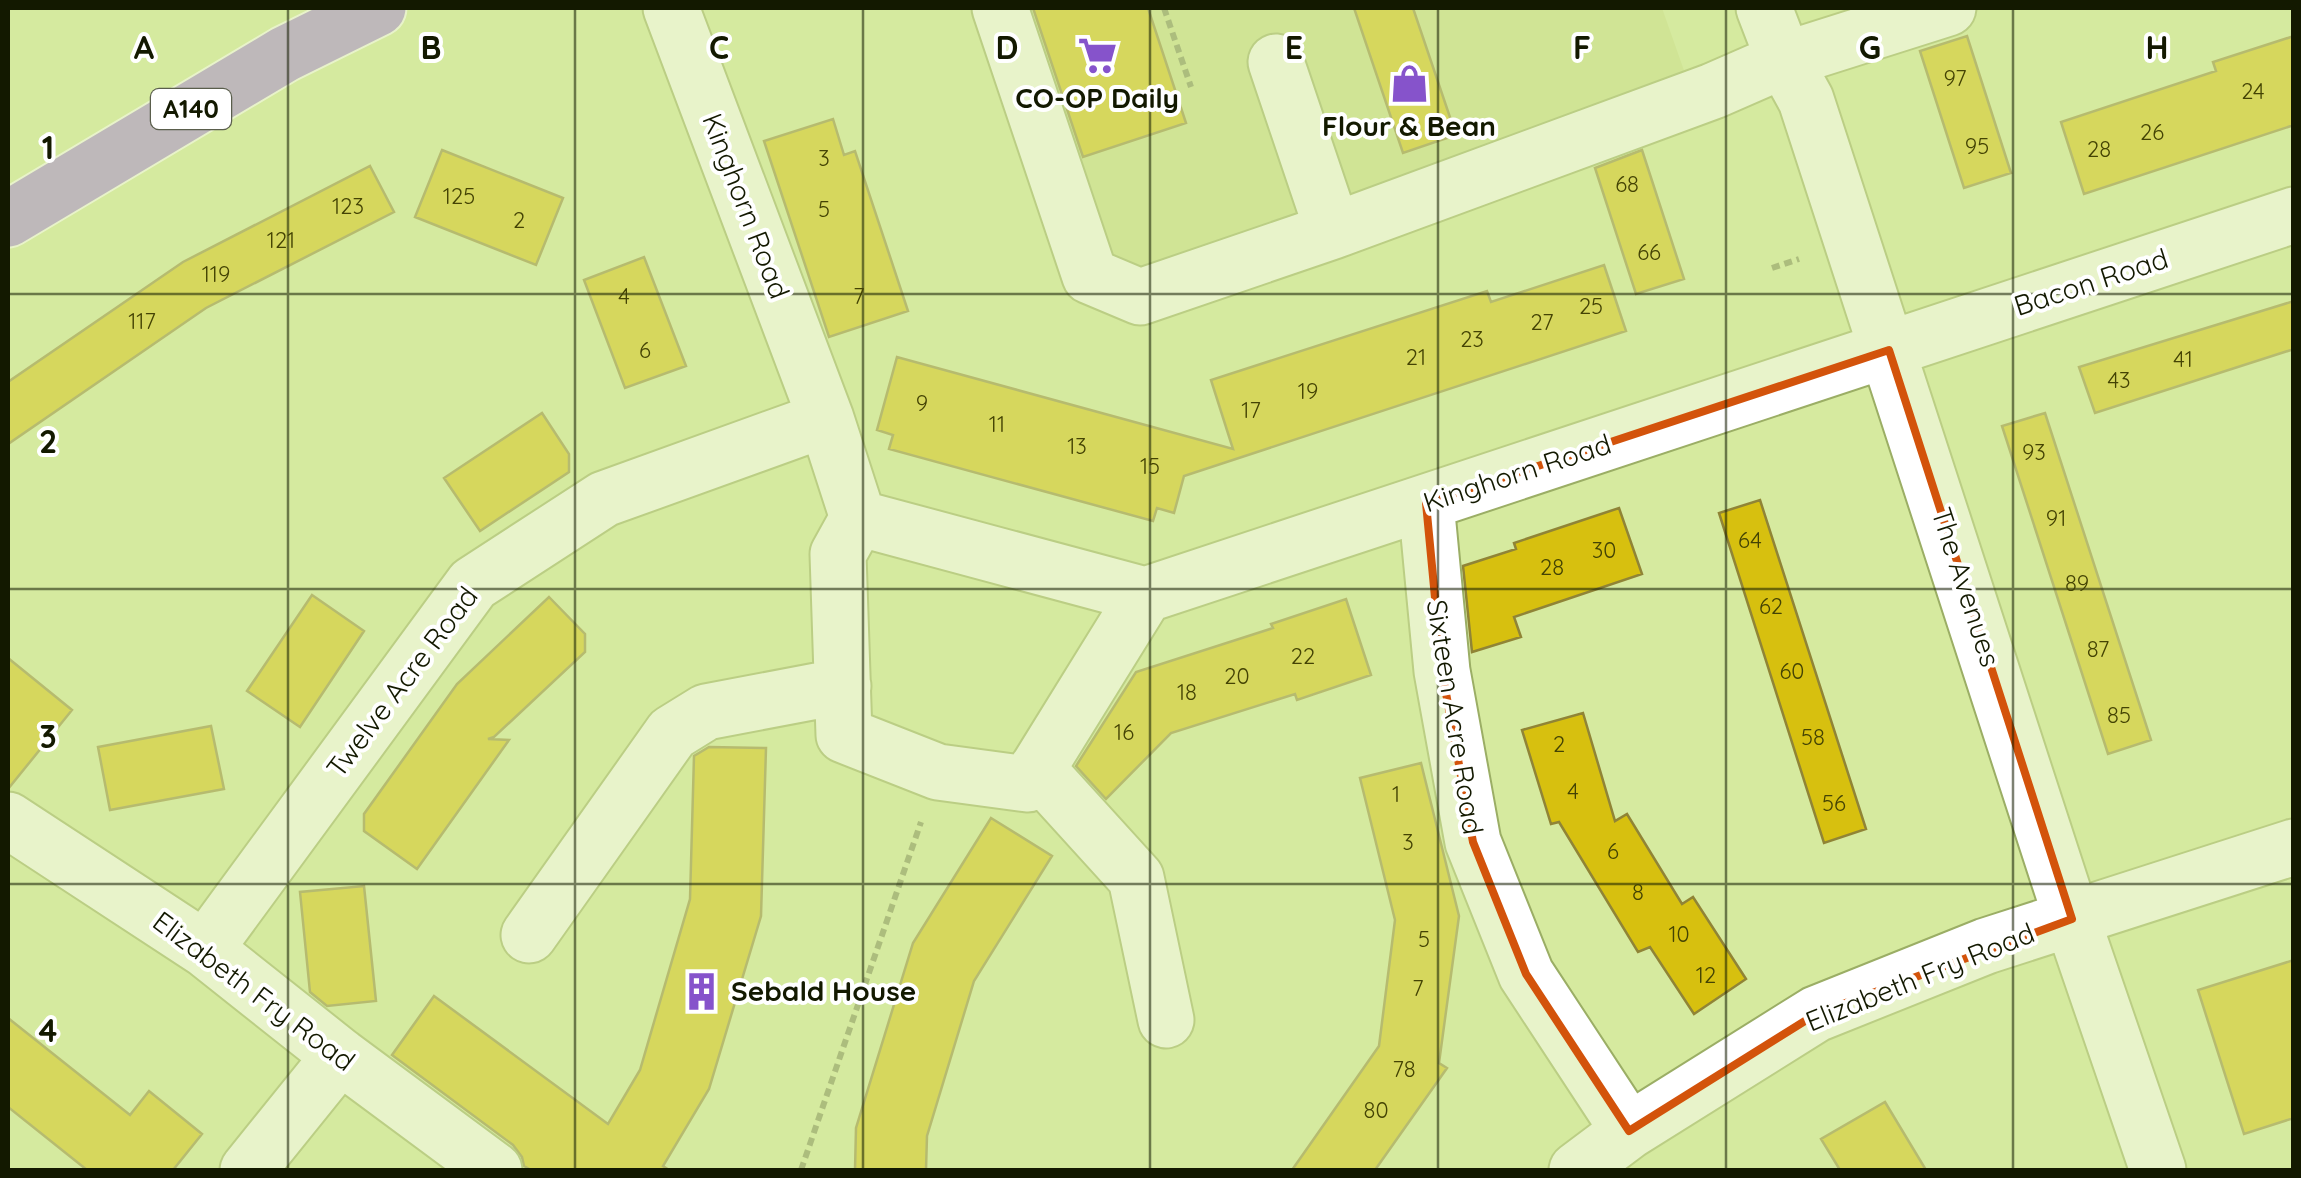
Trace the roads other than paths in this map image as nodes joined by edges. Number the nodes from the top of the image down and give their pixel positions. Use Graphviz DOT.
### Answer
graph roads {
  1 [pos="378,8"];
  2 [pos="671,8"];
  3 [pos="1000,8"];
  4 [pos="1764,8"];
  5 [pos="1948,8"];
  6 [pos="1784,60"];
  7 [pos="1276,62"];
  8 [pos="2294,215"];
  9 [pos="8,219"];
  10 [pos="1333,231"];
  11 [pos="1889,350"];
  12 [pos="826,418"];
  13 [pos="1426,503"];
  14 [pos="858,518"];
  15 [pos="1146,595"];
  16 [pos="842,686"];
  17 [pos="1037,769"];
  18 [pos="8,820"];
  19 [pos="2294,847"];
  20 [pos="2072,920"];
  21 [pos="530,936"];
  22 [pos="205,949"];
  23 [pos="1166,1020"];
  24 [pos="340,1056"];
  25 [pos="1630,1131"];
  26 [pos="248,1170"];
  27 [pos="494,1170"];
  28 [pos="1577,1170"];
  29 [pos="2158,1170"];
  1 -- 9 [label="highway, A140"];
  2 -- 12 [label="street, Kinghorn Road"];
  3 -- 10 [label="street"];
  4 -- 6 [label="street, The Avenues"];
  5 -- 6 [label="street"];
  6 -- 10 [label="street"];
  6 -- 11 [label="street, The Avenues"];
  7 -- 10 [label="street"];
  8 -- 11 [label="street, Bacon Road"];
  11 -- 13 [label="street, Kinghorn Road"];
  11 -- 20 [label="street, The Avenues"];
  12 -- 14 [label="street, Kinghorn Road"];
  12 -- 22 [label="street, Twelve Acre Road"];
  13 -- 15 [label="street, Kinghorn Road"];
  13 -- 25 [label="street, Sixteen Acre Road"];
  14 -- 15 [label="street"];
  14 -- 16 [label="street"];
  15 -- 17 [label="street"];
  16 -- 17 [label="street"];
  16 -- 21 [label="street"];
  17 -- 23 [label="street"];
  18 -- 22 [label="street, Elizabeth Fry Road"];
  19 -- 20 [label="street, Elizabeth Fry Road"];
  20 -- 25 [label="street, Elizabeth Fry Road"];
  20 -- 29 [label="street, The Avenues"];
  22 -- 24 [label="street, Elizabeth Fry Road"];
  24 -- 26 [label="street"];
  24 -- 27 [label="street, Elizabeth Fry Road"];
  25 -- 28 [label="street, Elizabeth Fry Road"];
}
